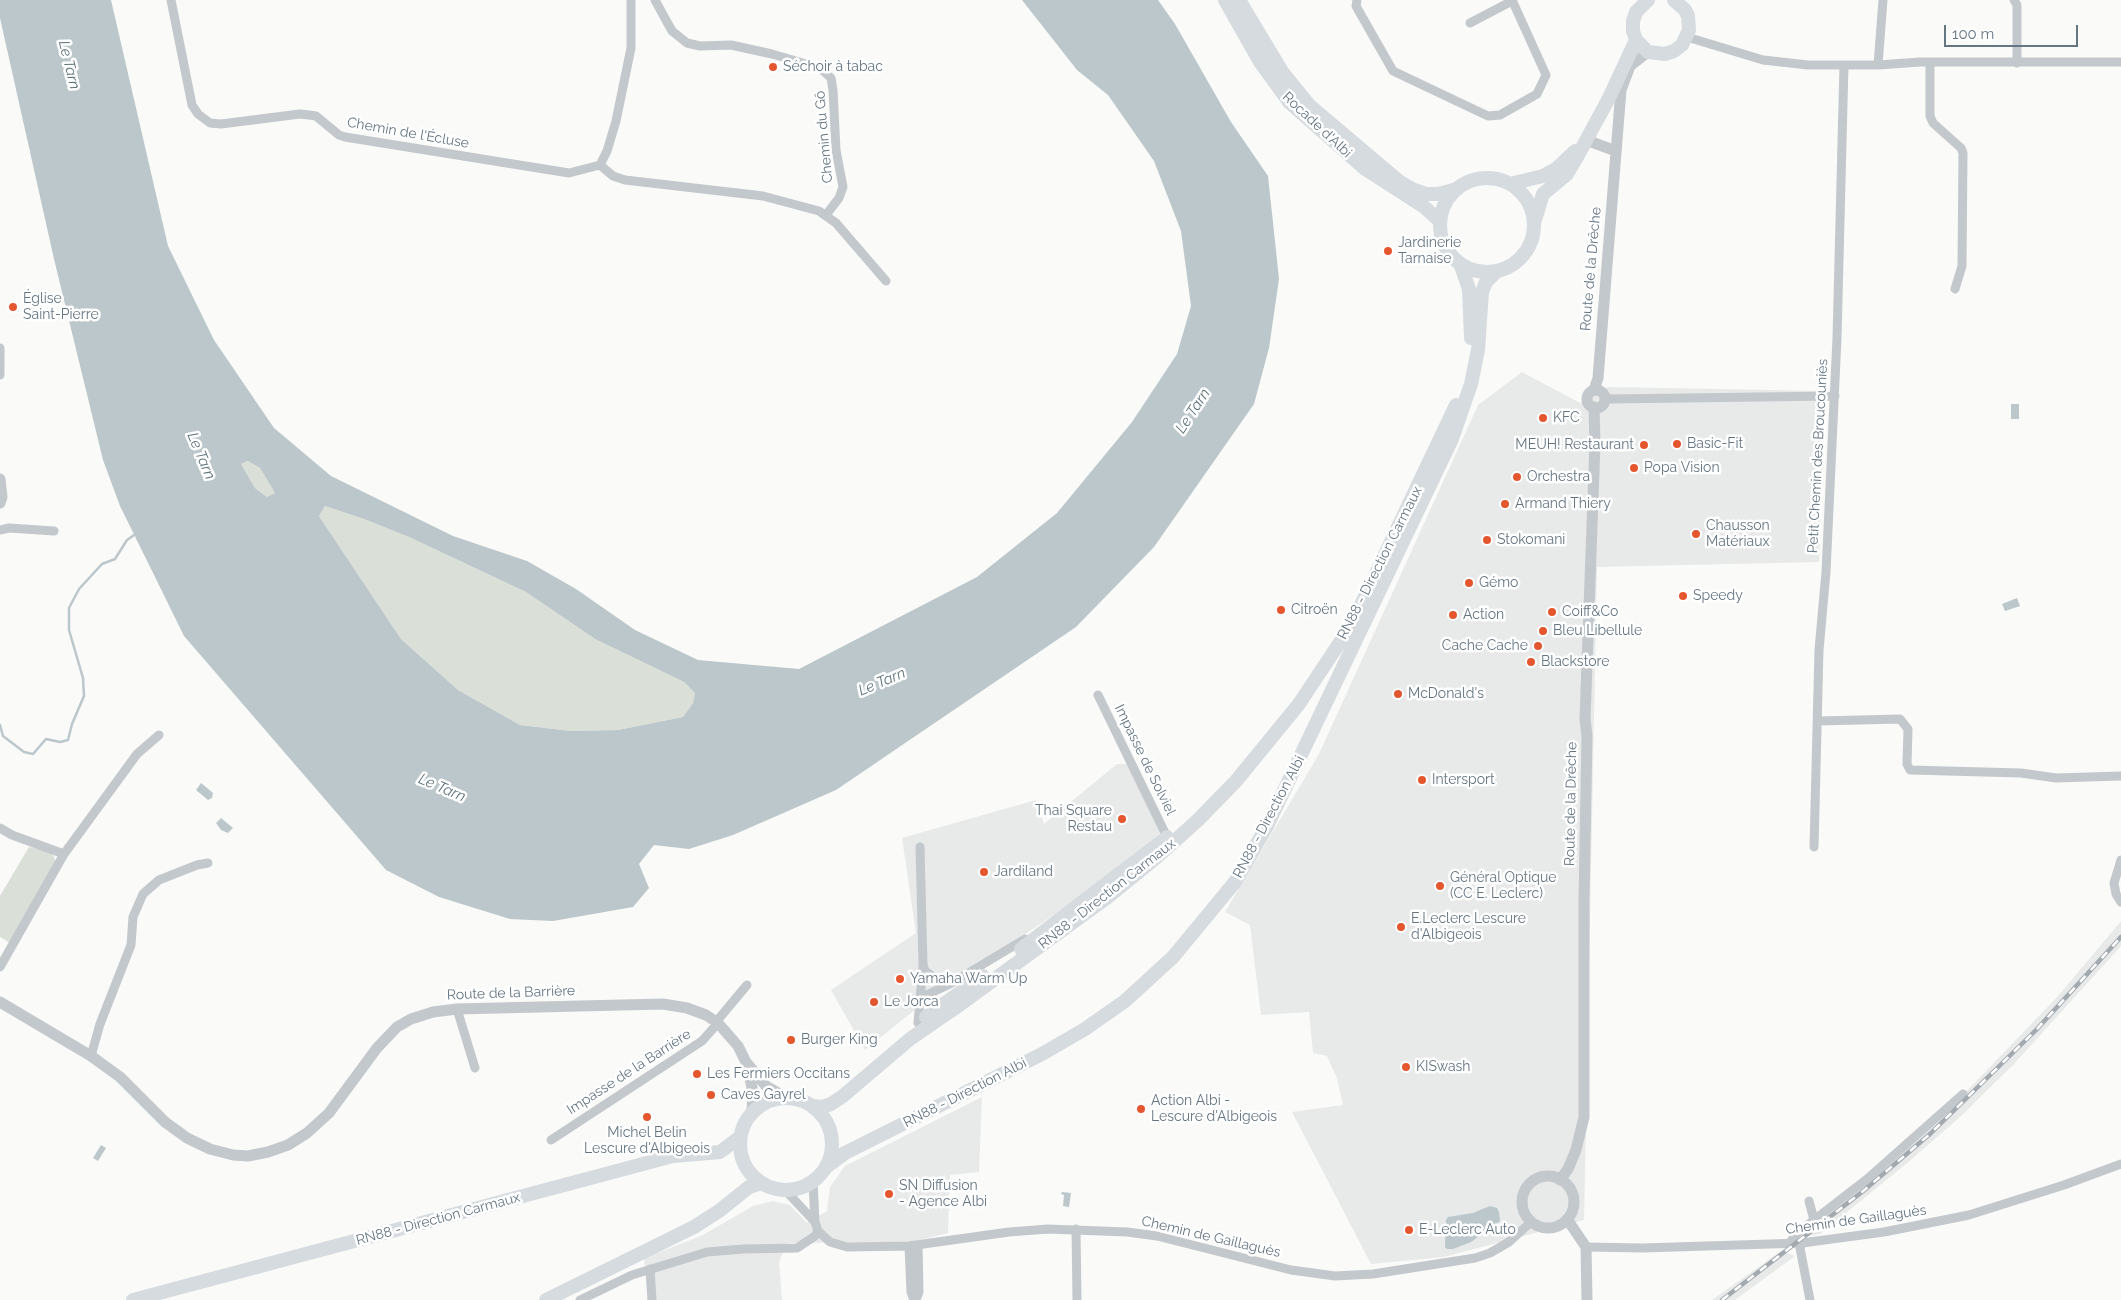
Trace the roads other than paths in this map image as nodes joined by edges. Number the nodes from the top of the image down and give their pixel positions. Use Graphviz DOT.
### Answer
graph roads {
  1 [pos="171,0"];
  2 [pos="631,0"];
  3 [pos="655,0"];
  4 [pos="1225,0"];
  5 [pos="1239,0"];
  6 [pos="1357,0"];
  7 [pos="1648,0"];
  8 [pos="1674,0"];
  9 [pos="1883,0"];
  10 [pos="2014,0"];
  11 [pos="1512,1"];
  12 [pos="1470,23"];
  13 [pos="1687,37"];
  14 [pos="1636,40"];
  15 [pos="1648,52"];
  16 [pos="1930,62"];
  17 [pos="2121,62"];
  18 [pos="2017,63"];
  19 [pos="1844,65"];
  20 [pos="1878,65"];
  21 [pos="1586,140"];
  22 [pos="1616,151"];
  23 [pos="600,165"];
  24 [pos="1510,184"];
  25 [pos="1457,189"];
  26 [pos="826,215"];
  27 [pos="1440,220"];
  28 [pos="1534,224"];
  29 [pos="1460,263"];
  30 [pos="1497,271"];
  31 [pos="886,281"];
  32 [pos="1955,289"];
  33 [pos="0,348"];
  34 [pos="0,375"];
  35 [pos="1594,390"];
  36 [pos="1835,396"];
  37 [pos="1605,397"];
  38 [pos="1596,408"];
  39 [pos="0,479"];
  40 [pos="0,503"];
  41 [pos="0,530"];
  42 [pos="54,532"];
  43 [pos="1368,595"];
  44 [pos="1098,695"];
  45 [pos="1818,721"];
  46 [pos="159,735"];
  47 [pos="2121,776"];
  48 [pos="0,828"];
  49 [pos="1167,837"];
  50 [pos="920,847"];
  51 [pos="1814,847"];
  52 [pos="64,854"];
  53 [pos="2121,860"];
  54 [pos="208,863"];
  55 [pos="2121,902"];
  56 [pos="1066,915"];
  57 [pos="0,948"];
  58 [pos="9,953"];
  59 [pos="923,965"];
  60 [pos="0,967"];
  61 [pos="950,984"];
  62 [pos="747,985"];
  63 [pos="920,998"];
  64 [pos="0,1002"];
  65 [pos="457,1009"];
  66 [pos="717,1022"];
  67 [pos="918,1022"];
  68 [pos="91,1056"];
  69 [pos="746,1062"];
  70 [pos="475,1068"];
  71 [pos="852,1088"];
  72 [pos="1963,1094"];
  73 [pos="785,1097"];
  74 [pos="813,1106"];
  75 [pos="752,1112"];
  76 [pos="740,1137"];
  77 [pos="551,1140"];
  78 [pos="2121,1164"];
  79 [pos="826,1167"];
  80 [pos="1560,1180"];
  81 [pos="761,1182"];
  82 [pos="813,1182"];
  83 [pos="785,1190"];
  84 [pos="1809,1201"];
  85 [pos="1567,1219"];
  86 [pos="1814,1220"];
  87 [pos="1531,1222"];
  88 [pos="816,1227"];
  89 [pos="1076,1229"];
  90 [pos="1802,1243"];
  91 [pos="1789,1244"];
  92 [pos="914,1246"];
  93 [pos="1586,1247"];
  94 [pos="650,1269"];
  95 [pos="133,1300"];
  96 [pos="546,1300"];
  97 [pos="580,1300"];
  98 [pos="652,1300"];
  99 [pos="915,1300"];
  100 [pos="1077,1300"];
  101 [pos="1587,1300"];
  102 [pos="1810,1300"];
  1 -- 23 [label="street, Chemin de l'Écluse"];
  2 -- 23 [label="street"];
  3 -- 26 [label="street, Chemin du Gô"];
  4 -- 27 [label="main road, Rocade d'Albi"];
  5 -- 25 [label="main road, Rocade d'Albi"];
  6 -- 11 [label="street"];
  7 -- 14 [label="main road"];
  8 -- 13 [label="main road"];
  9 -- 20 [label="street"];
  10 -- 18 [label="street"];
  11 -- 12 [label="street"];
  13 -- 15 [label="main road"];
  13 -- 19 [label="street"];
  14 -- 15 [label="main road"];
  14 -- 21 [label="main road"];
  15 -- 22 [label="street, Route de la Drêche"];
  16 -- 18 [label="street"];
  16 -- 20 [label="street"];
  16 -- 32 [label="street"];
  17 -- 18 [label="street"];
  19 -- 20 [label="street"];
  19 -- 36 [label="street, Petit Chemin des Broucouniès"];
  21 -- 22 [label="street"];
  21 -- 24 [label="main road"];
  21 -- 28 [label="main road"];
  22 -- 35 [label="street, Route de la Drêche"];
  23 -- 26 [label="street"];
  24 -- 25 [label="main road"];
  24 -- 28 [label="main road"];
  25 -- 27 [label="main road"];
  26 -- 31 [label="street"];
  27 -- 29 [label="main road"];
  28 -- 30 [label="main road"];
  29 -- 30 [label="main road"];
  29 -- 43 [label="main road, RN88 - Direction Carmaux"];
  30 -- 79 [label="main road, RN88 - Direction Albi"];
  33 -- 34 [label="street"];
  35 -- 37 [label="street"];
  35 -- 38 [label="street"];
  36 -- 37 [label="street"];
  36 -- 45 [label="street, Petit Chemin des Broucouniès"];
  37 -- 38 [label="street"];
  38 -- 80 [label="street, Route de la Drêche"];
  39 -- 40 [label="street"];
  41 -- 42 [label="street"];
  43 -- 49 [label="main road"];
  43 -- 71 [label="main road, RN88 - Direction Carmaux"];
  44 -- 49 [label="street, Impasse de Solviel"];
  45 -- 47 [label="street"];
  45 -- 51 [label="street, Petit Chemin des Broucouniès"];
  46 -- 52 [label="street"];
  48 -- 52 [label="street"];
  49 -- 56 [label="main road"];
  50 -- 59 [label="street"];
  52 -- 58 [label="street"];
  53 -- 55 [label="street"];
  54 -- 68 [label="street"];
  56 -- 61 [label="street"];
  56 -- 67 [label="main road"];
  57 -- 58 [label="street"];
  58 -- 60 [label="street"];
  59 -- 61 [label="street"];
  59 -- 63 [label="street"];
  61 -- 63 [label="street"];
  62 -- 66 [label="street, Impasse de la Barrière"];
  63 -- 67 [label="street"];
  64 -- 68 [label="street, Route de la Barrière"];
  65 -- 66 [label="street, Route de la Barrière"];
  65 -- 68 [label="street, Route de la Barrière"];
  65 -- 70 [label="street"];
  66 -- 69 [label="street, Route de la Barrière"];
  66 -- 77 [label="street, Impasse de la Barrière"];
  67 -- 71 [label="main road"];
  69 -- 73 [label="street, Route de la Barrière"];
  69 -- 75 [label="street, Route de la Barrière"];
  71 -- 74 [label="main road, RN88 - Direction Carmaux"];
  72 -- 86 [label="street"];
  73 -- 74 [label="main road"];
  73 -- 75 [label="main road"];
  74 -- 79 [label="main road"];
  75 -- 76 [label="main road"];
  76 -- 81 [label="main road"];
  76 -- 95 [label="main road, RN88 - Direction Carmaux"];
  78 -- 90 [label="street, Chemin de Gaillaguès"];
  79 -- 82 [label="main road"];
  80 -- 85 [label="street"];
  80 -- 87 [label="street"];
  81 -- 83 [label="main road"];
  81 -- 96 [label="main road"];
  82 -- 83 [label="main road"];
  82 -- 88 [label="street"];
  83 -- 88 [label="street, Chemin de Gaillaguès"];
  84 -- 86 [label="street"];
  85 -- 87 [label="street"];
  85 -- 93 [label="street"];
  86 -- 91 [label="street"];
  87 -- 89 [label="street, Chemin de Gaillaguès"];
  88 -- 92 [label="street, Chemin de Gaillaguès"];
  88 -- 94 [label="street"];
  89 -- 92 [label="street, Chemin de Gaillaguès"];
  89 -- 100 [label="street"];
  90 -- 91 [label="street, Chemin de Gaillaguès"];
  90 -- 102 [label="street"];
  91 -- 93 [label="street, Chemin de Gaillaguès"];
  92 -- 99 [label="street"];
  93 -- 101 [label="street"];
  94 -- 97 [label="street"];
  94 -- 98 [label="street"];
}
